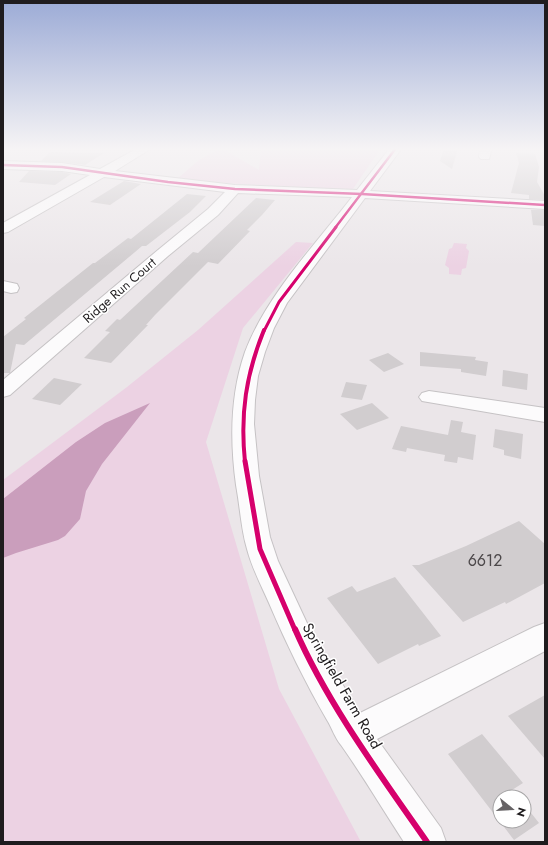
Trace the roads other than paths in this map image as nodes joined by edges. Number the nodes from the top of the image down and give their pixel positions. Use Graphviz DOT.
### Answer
graph roads {
  1 [pos="75,187"];
  2 [pos="222,187"];
  3 [pos="367,187"];
  4 [pos="235,189"];
  5 [pos="362,194"];
  6 [pos="545,205"];
  7 [pos="3,229"];
  8 [pos="3,391"];
  9 [pos="429,397"];
  10 [pos="545,415"];
  11 [pos="545,636"];
  12 [pos="353,734"];
  13 [pos="427,842"];
  1 -- 7 [label="street"];
  2 -- 4 [label="street"];
  3 -- 5 [label="street, Springfield Farm Road"];
  4 -- 5 [label="street"];
  4 -- 8 [label="street, Ridge Run Court"];
  5 -- 6 [label="street"];
  5 -- 12 [label="street, Springfield Farm Road"];
  9 -- 10 [label="street"];
  11 -- 12 [label="street"];
  12 -- 13 [label="street, Springfield Farm Road"];
}
